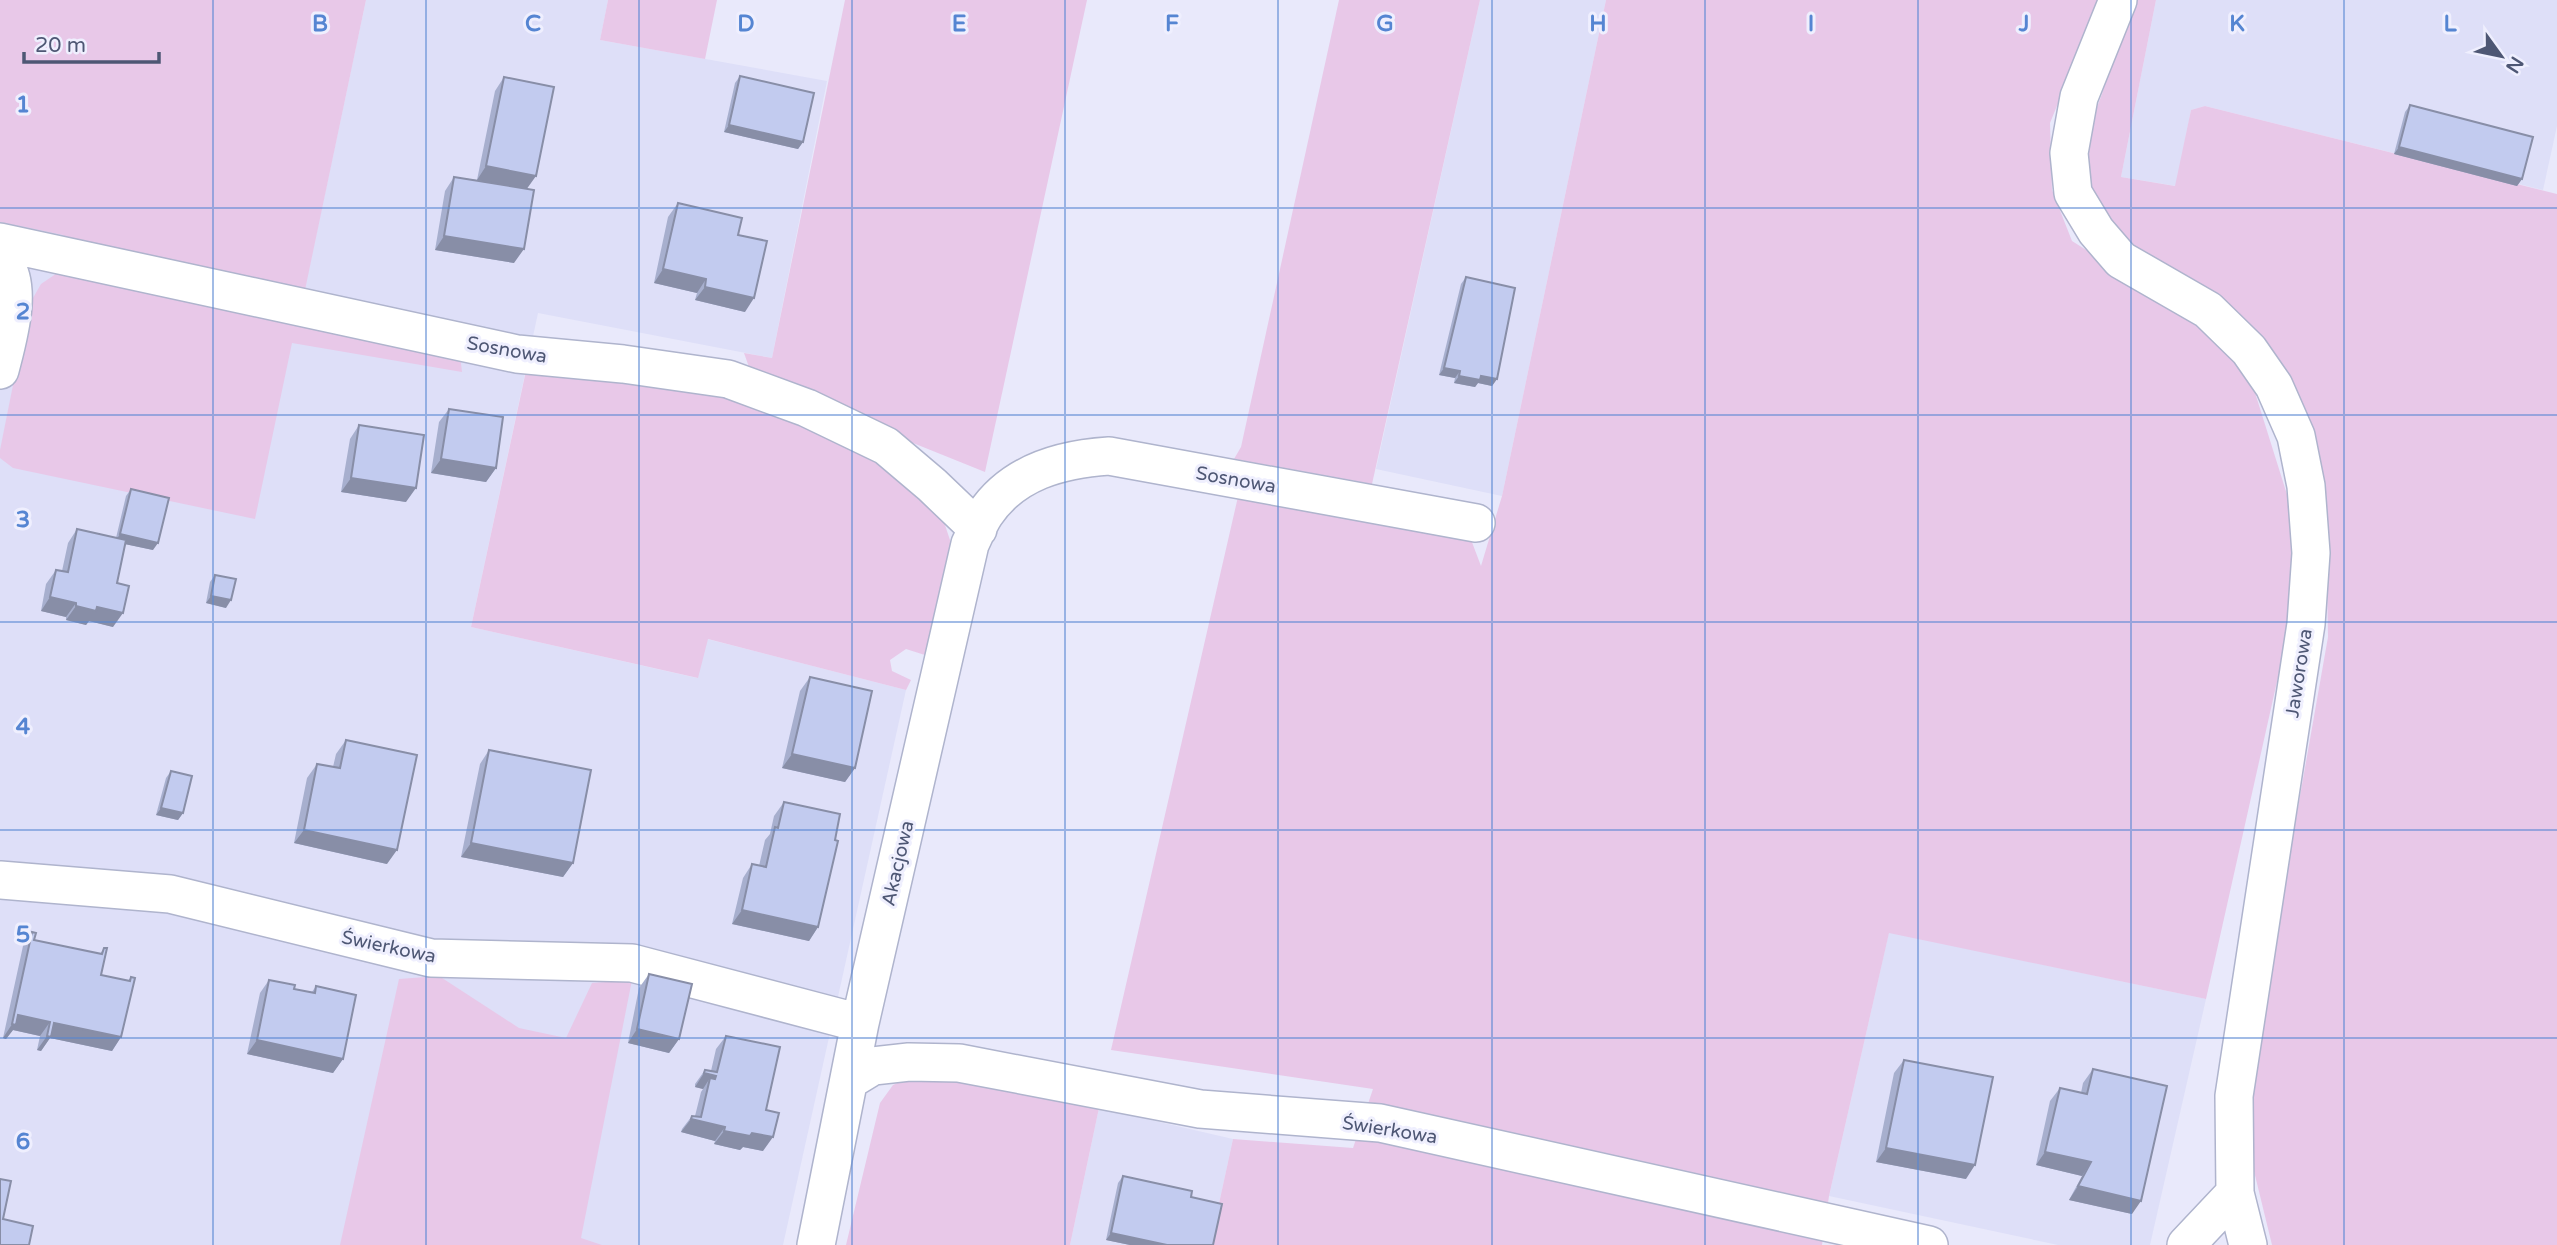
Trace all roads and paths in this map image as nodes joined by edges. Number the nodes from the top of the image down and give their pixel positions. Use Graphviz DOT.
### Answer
graph roads {
  1 [pos="2118,0"];
  2 [pos="0,242"];
  3 [pos="0,260"];
  4 [pos="0,370"];
  5 [pos="1003,491"];
  6 [pos="1476,523"];
  7 [pos="978,529"];
  8 [pos="0,880"];
  9 [pos="860,1023"];
  10 [pos="850,1080"];
  11 [pos="2235,1193"];
  12 [pos="816,1245"];
  13 [pos="1929,1245"];
  14 [pos="2186,1245"];
  15 [pos="2248,1245"];
  1 -- 11 [label="street, Jaworowa"];
  2 -- 7 [label="street, Sosnowa"];
  3 -- 4 [label="street"];
  5 -- 6 [label="street, Sosnowa"];
  5 -- 7 [label="street, Akacjowa"];
  7 -- 9 [label="street, Akacjowa"];
  8 -- 9 [label="street, Świerkowa"];
  9 -- 10 [label="street, Akacjowa"];
  10 -- 12 [label="street, Akacjowa"];
  10 -- 13 [label="street, Świerkowa"];
  11 -- 14 [label="street"];
  11 -- 15 [label="street, Jaworowa"];
}
